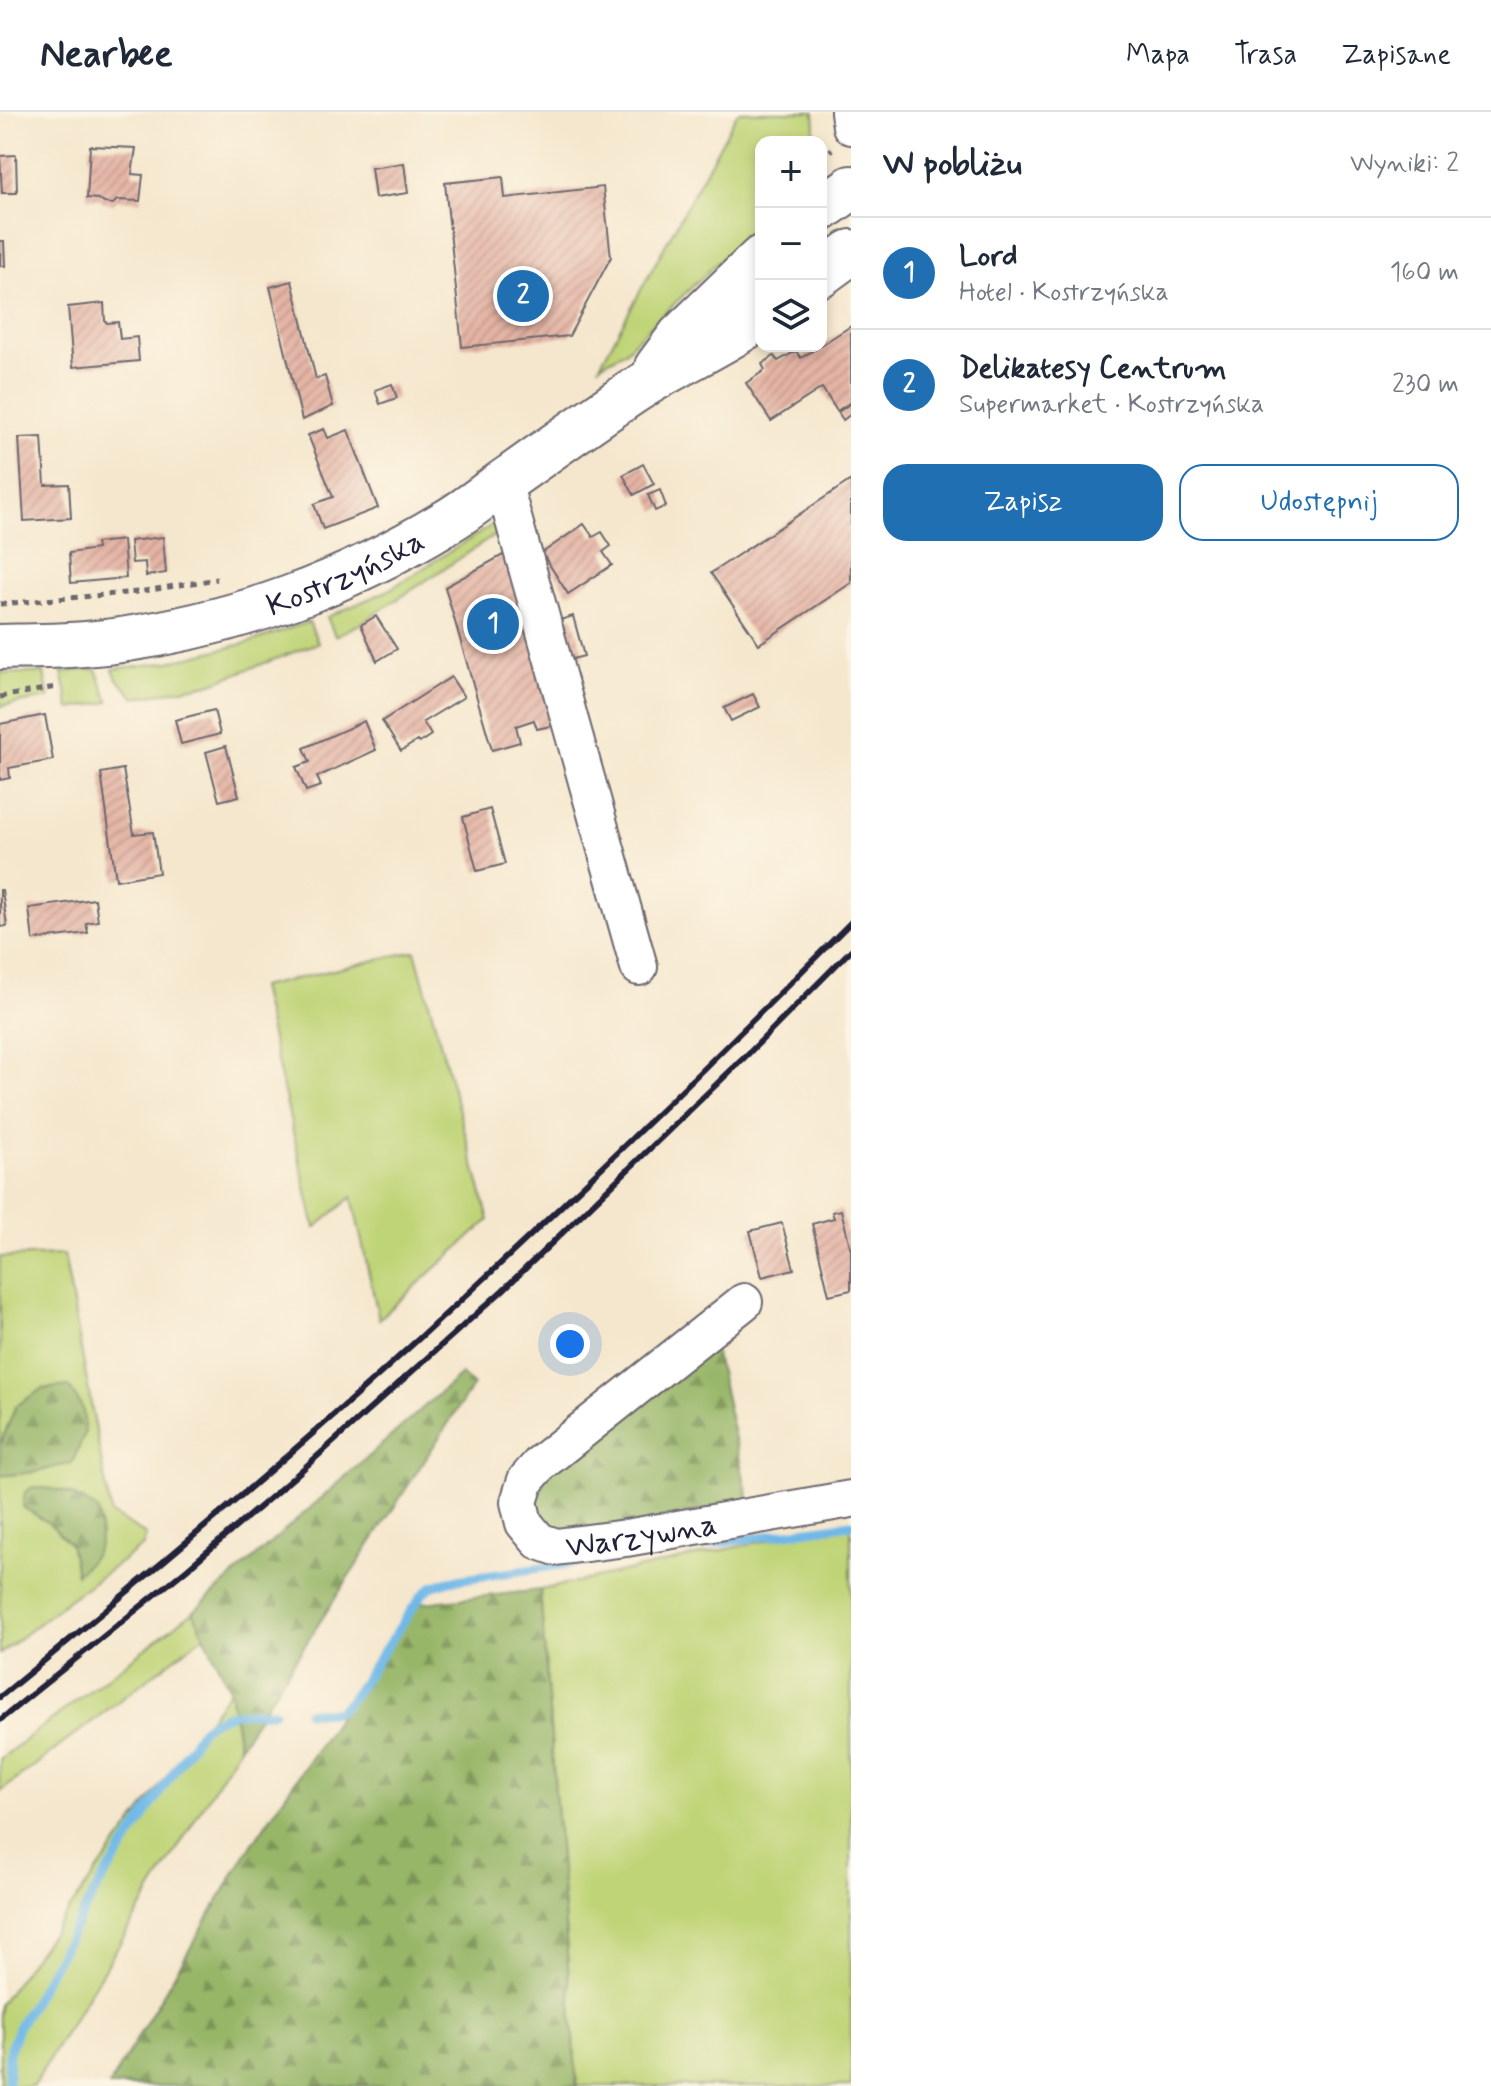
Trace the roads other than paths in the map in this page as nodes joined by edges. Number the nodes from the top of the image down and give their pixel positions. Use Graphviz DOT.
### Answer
graph roads {
  1 [pos="849,112"];
  2 [pos="851,126"];
  3 [pos="851,188"];
  4 [pos="822,208"];
  5 [pos="851,252"];
  6 [pos="755,264"];
  7 [pos="827,270"];
  8 [pos="755,321"];
  9 [pos="647,382"];
  10 [pos="503,482"];
  11 [pos="0,647"];
  12 [pos="639,967"];
  13 [pos="744,1302"];
  14 [pos="851,1499"];
  1 -- 2 [label="street"];
  3 -- 4 [label="main road"];
  5 -- 7 [label="main road"];
  6 -- 9 [label="main road, Kostrzyńska"];
  8 -- 9 [label="main road, Kostrzyńska"];
  9 -- 10 [label="main road, Kostrzyńska"];
  10 -- 11 [label="main road, Kostrzyńska"];
  10 -- 12 [label="street"];
  13 -- 14 [label="street, Warzywna"];
}
